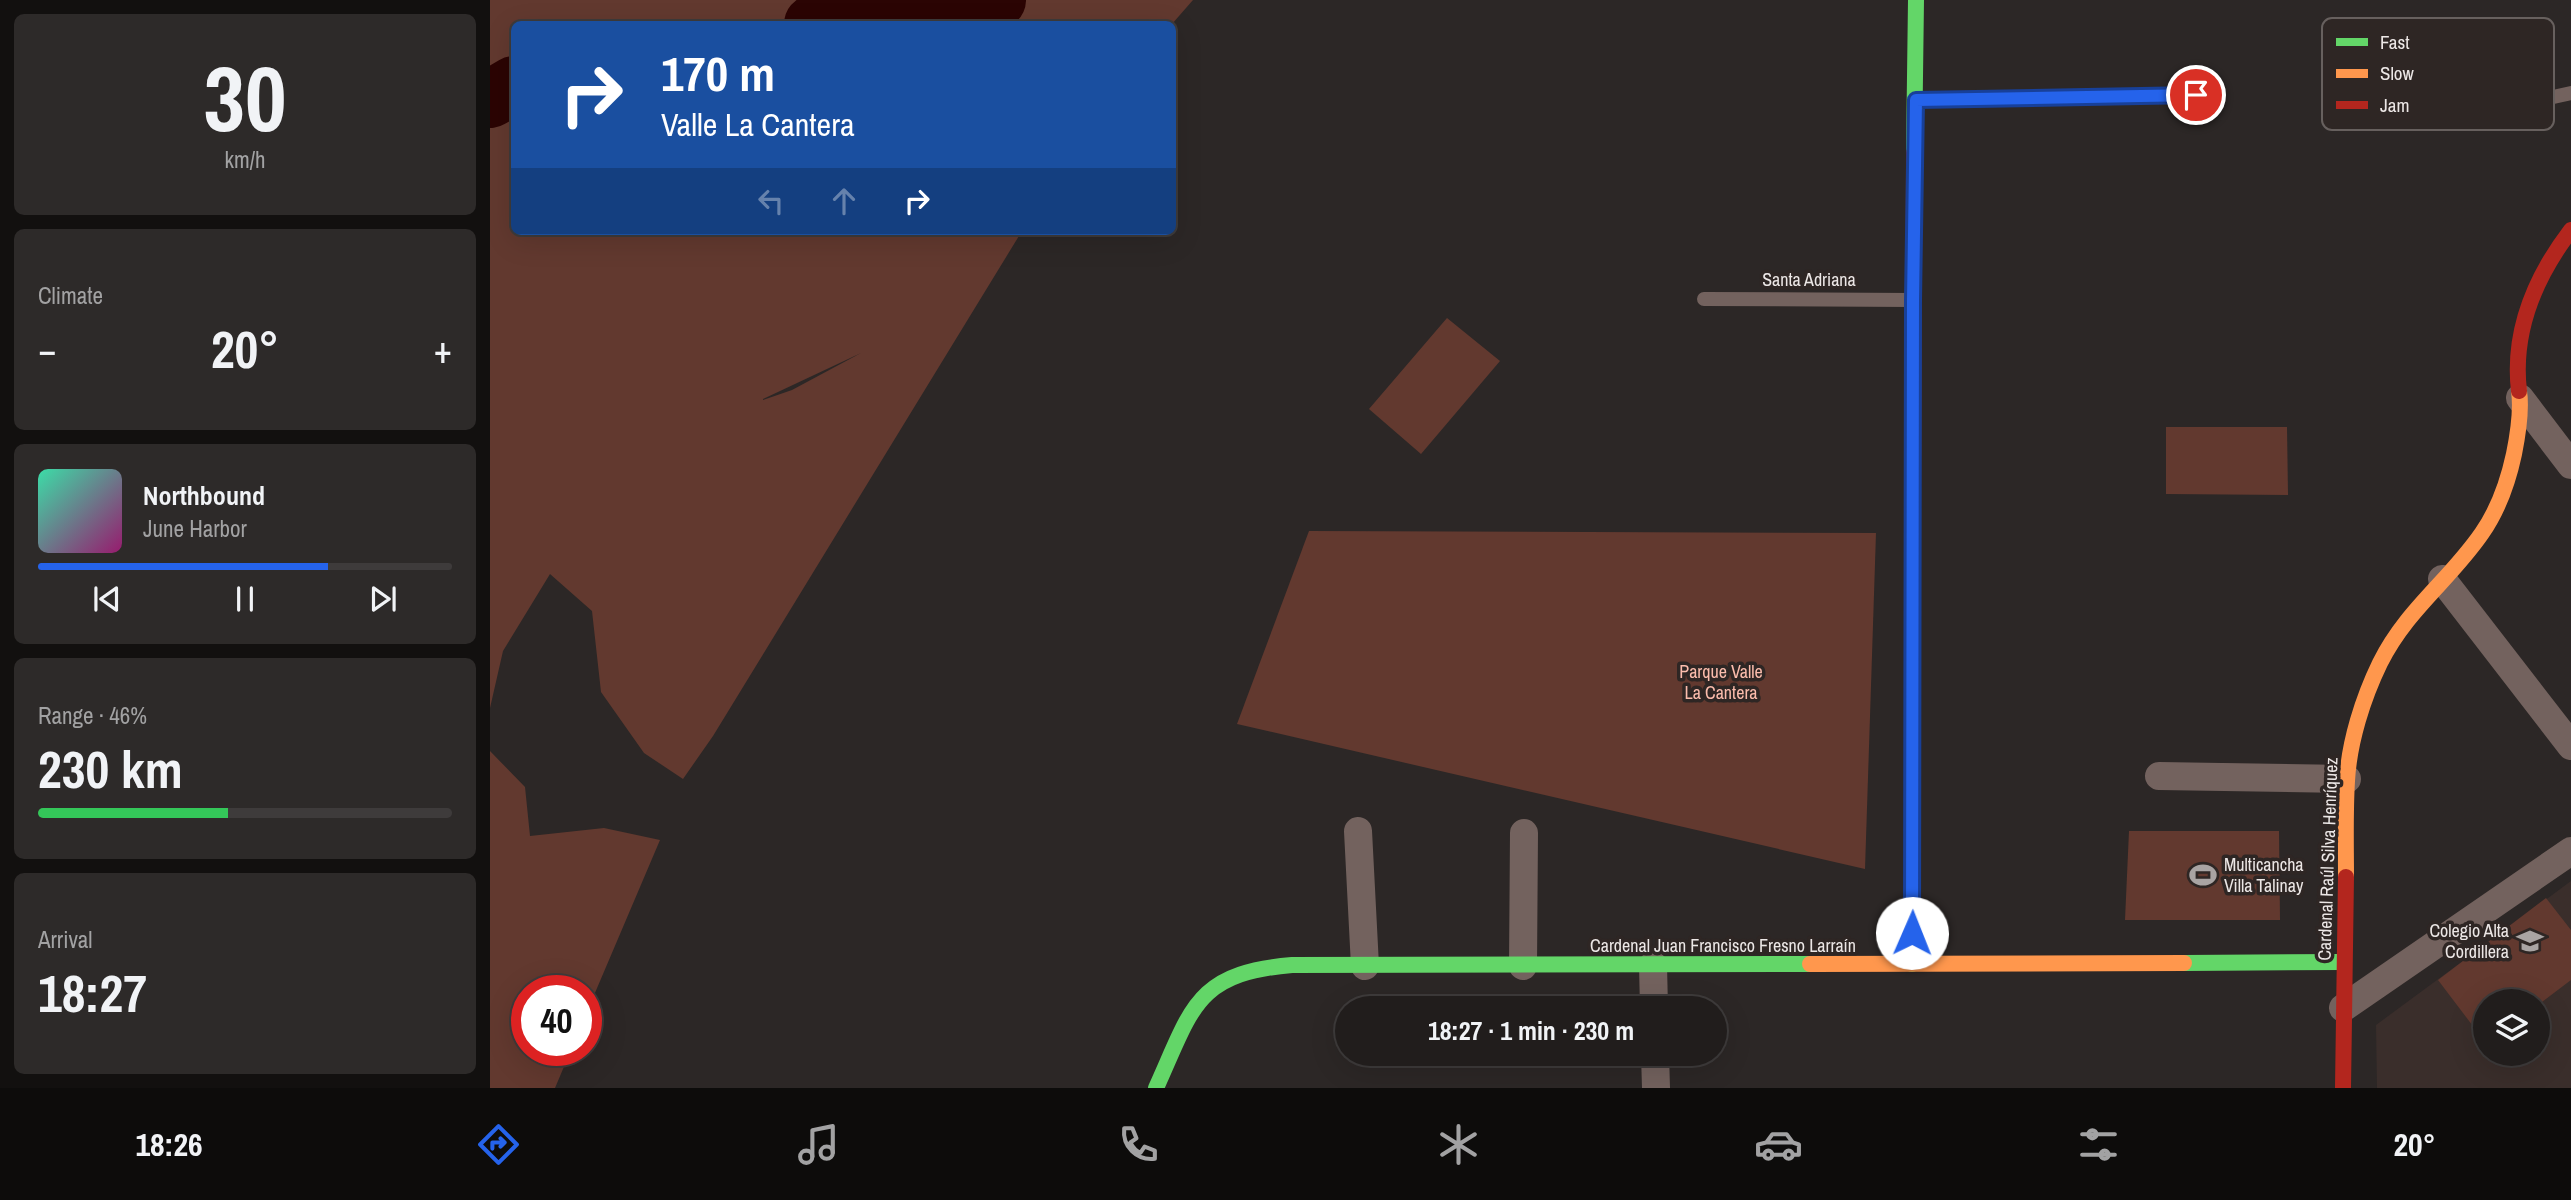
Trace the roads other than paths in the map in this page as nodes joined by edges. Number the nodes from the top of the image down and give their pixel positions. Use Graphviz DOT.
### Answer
graph roads {
  1 [pos="1916,0"];
  2 [pos="2196,95"];
  3 [pos="1916,100"];
  4 [pos="2571,230"];
  5 [pos="1704,299"];
  6 [pos="1913,300"];
  7 [pos="2520,398"];
  8 [pos="2571,465"];
  9 [pos="2442,579"];
  10 [pos="2571,746"];
  11 [pos="2159,776"];
  12 [pos="2347,779"];
  13 [pos="1358,831"];
  14 [pos="1524,833"];
  15 [pos="2571,851"];
  16 [pos="2343,962"];
  17 [pos="1912,964"];
  18 [pos="1653,965"];
  19 [pos="1365,966"];
  20 [pos="1523,966"];
  21 [pos="1654,996"];
  22 [pos="2343,1008"];
  23 [pos="1655,1066"];
  24 [pos="1156,1088"];
  25 [pos="1656,1088"];
  26 [pos="2343,1088"];
  1 -- 3 [label="street"];
  2 -- 3 [label="lane"];
  3 -- 6 [label="street"];
  4 -- 7 [label="street, Cardenal Raúl Silva Henríquez"];
  5 -- 6 [label="lane, Santa Adriana"];
  6 -- 17 [label="street"];
  7 -- 8 [label="street"];
  7 -- 9 [label="street, Cardenal Raúl Silva Henríquez"];
  9 -- 10 [label="street"];
  9 -- 12 [label="street, Cardenal Raúl Silva Henríquez"];
  11 -- 12 [label="street"];
  12 -- 16 [label="street, Cardenal Raúl Silva Henríquez"];
  13 -- 19 [label="street"];
  14 -- 20 [label="street"];
  15 -- 22 [label="street"];
  16 -- 17 [label="street, Cardenal Juan Francisco Fresno Larraín"];
  16 -- 22 [label="street, Cardenal Raúl Silva Henríquez"];
  17 -- 18 [label="street, Cardenal Juan Francisco Fresno Larraín"];
  18 -- 20 [label="street, Cardenal Juan Francisco Fresno Larraín"];
  18 -- 21 [label="street"];
  19 -- 20 [label="street, Cardenal Juan Francisco Fresno Larraín"];
  19 -- 24 [label="street, Cardenal Juan Francisco Fresno Larraín"];
  22 -- 26 [label="street, Cardenal Raúl Silva Henríquez"];
  23 -- 25 [label="street"];
}
